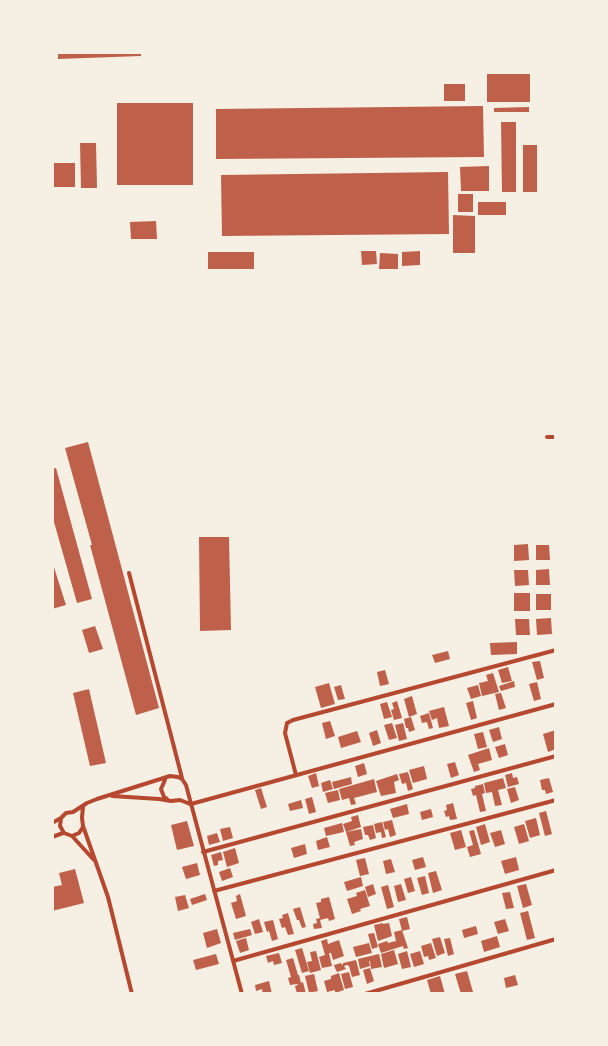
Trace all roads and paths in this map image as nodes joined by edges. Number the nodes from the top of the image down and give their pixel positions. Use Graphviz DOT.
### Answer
graph roads {
  1 [pos="547,437"];
  2 [pos="555,437"];
  3 [pos="129,573"];
  4 [pos="555,650"];
  5 [pos="555,704"];
  6 [pos="555,756"];
  7 [pos="296,776"];
  8 [pos="166,778"];
  9 [pos="182,778"];
  10 [pos="187,790"];
  11 [pos="109,796"];
  12 [pos="167,800"];
  13 [pos="180,800"];
  14 [pos="555,800"];
  15 [pos="191,804"];
  16 [pos="83,806"];
  17 [pos="73,812"];
  18 [pos="61,818"];
  19 [pos="82,818"];
  20 [pos="52,823"];
  21 [pos="83,826"];
  22 [pos="64,833"];
  23 [pos="72,836"];
  24 [pos="52,837"];
  25 [pos="203,852"];
  26 [pos="96,863"];
  27 [pos="555,870"];
  28 [pos="214,891"];
  29 [pos="555,939"];
  30 [pos="233,961"];
  31 [pos="132,993"];
  32 [pos="242,993"];
  33 [pos="365,993"];
  1 -- 2 [label="street"];
  3 -- 9 [label="street"];
  4 -- 7 [label="street"];
  5 -- 7 [label="street"];
  6 -- 25 [label="street"];
  7 -- 15 [label="street"];
  8 -- 9 [label="street"];
  8 -- 11 [label="street"];
  8 -- 12 [label="street"];
  9 -- 10 [label="street"];
  10 -- 13 [label="street"];
  10 -- 15 [label="street"];
  11 -- 12 [label="street"];
  11 -- 16 [label="street"];
  12 -- 13 [label="street"];
  13 -- 15 [label="street"];
  14 -- 28 [label="street"];
  15 -- 25 [label="street"];
  16 -- 17 [label="street"];
  16 -- 19 [label="street"];
  17 -- 18 [label="street"];
  17 -- 19 [label="street"];
  18 -- 20 [label="street"];
  18 -- 22 [label="street"];
  19 -- 21 [label="street"];
  21 -- 23 [label="street"];
  21 -- 26 [label="street"];
  22 -- 23 [label="street"];
  22 -- 24 [label="street"];
  23 -- 26 [label="street"];
  25 -- 28 [label="street"];
  26 -- 31 [label="street"];
  27 -- 30 [label="street"];
  28 -- 30 [label="street"];
  29 -- 33 [label="street"];
  30 -- 32 [label="street"];
}
